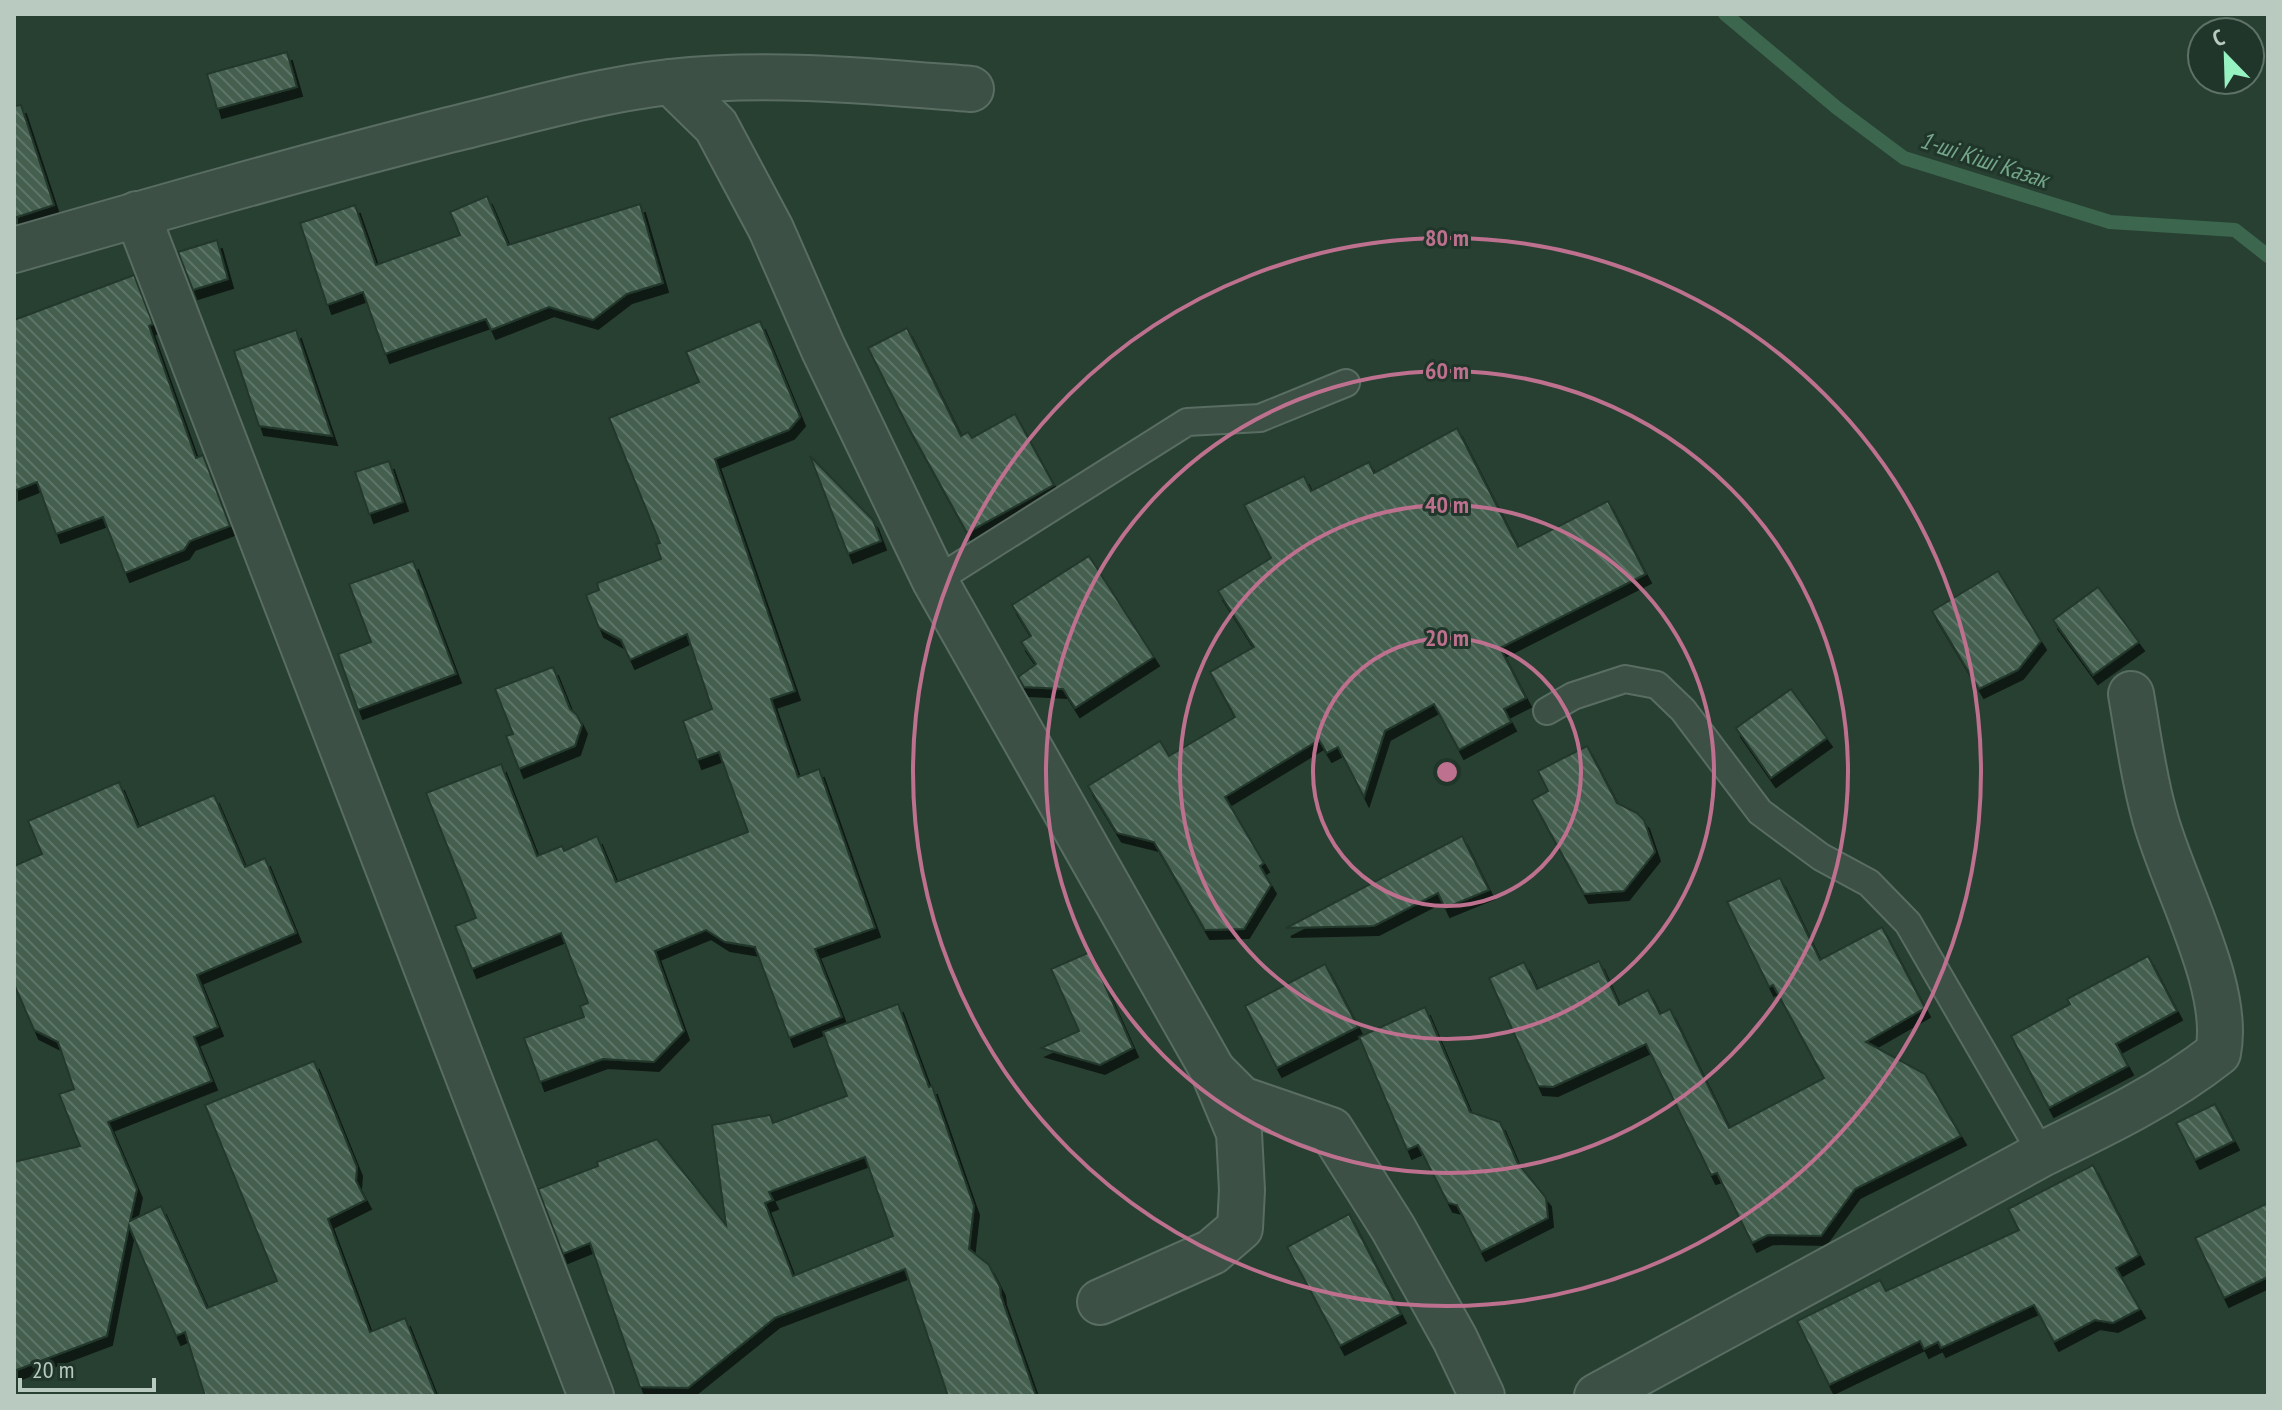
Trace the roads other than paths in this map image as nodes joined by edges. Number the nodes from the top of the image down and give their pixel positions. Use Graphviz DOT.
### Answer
graph roads {
  1 [pos="671,82"];
  2 [pos="971,89"];
  3 [pos="137,214"];
  4 [pos="14,250"];
  5 [pos="1346,383"];
  6 [pos="935,581"];
  7 [pos="2131,694"];
  8 [pos="1547,711"];
  9 [pos="1213,1071"];
  10 [pos="2042,1154"];
  11 [pos="1100,1302"];
  12 [pos="591,1396"];
  13 [pos="1482,1396"];
  14 [pos="1597,1396"];
  1 -- 2 [label="street"];
  1 -- 3 [label="street"];
  1 -- 6 [label="street"];
  3 -- 4 [label="street"];
  3 -- 12 [label="street"];
  5 -- 6 [label="lane"];
  6 -- 9 [label="street"];
  7 -- 10 [label="street"];
  8 -- 10 [label="lane"];
  9 -- 11 [label="street"];
  9 -- 13 [label="street"];
  10 -- 14 [label="street"];
}
